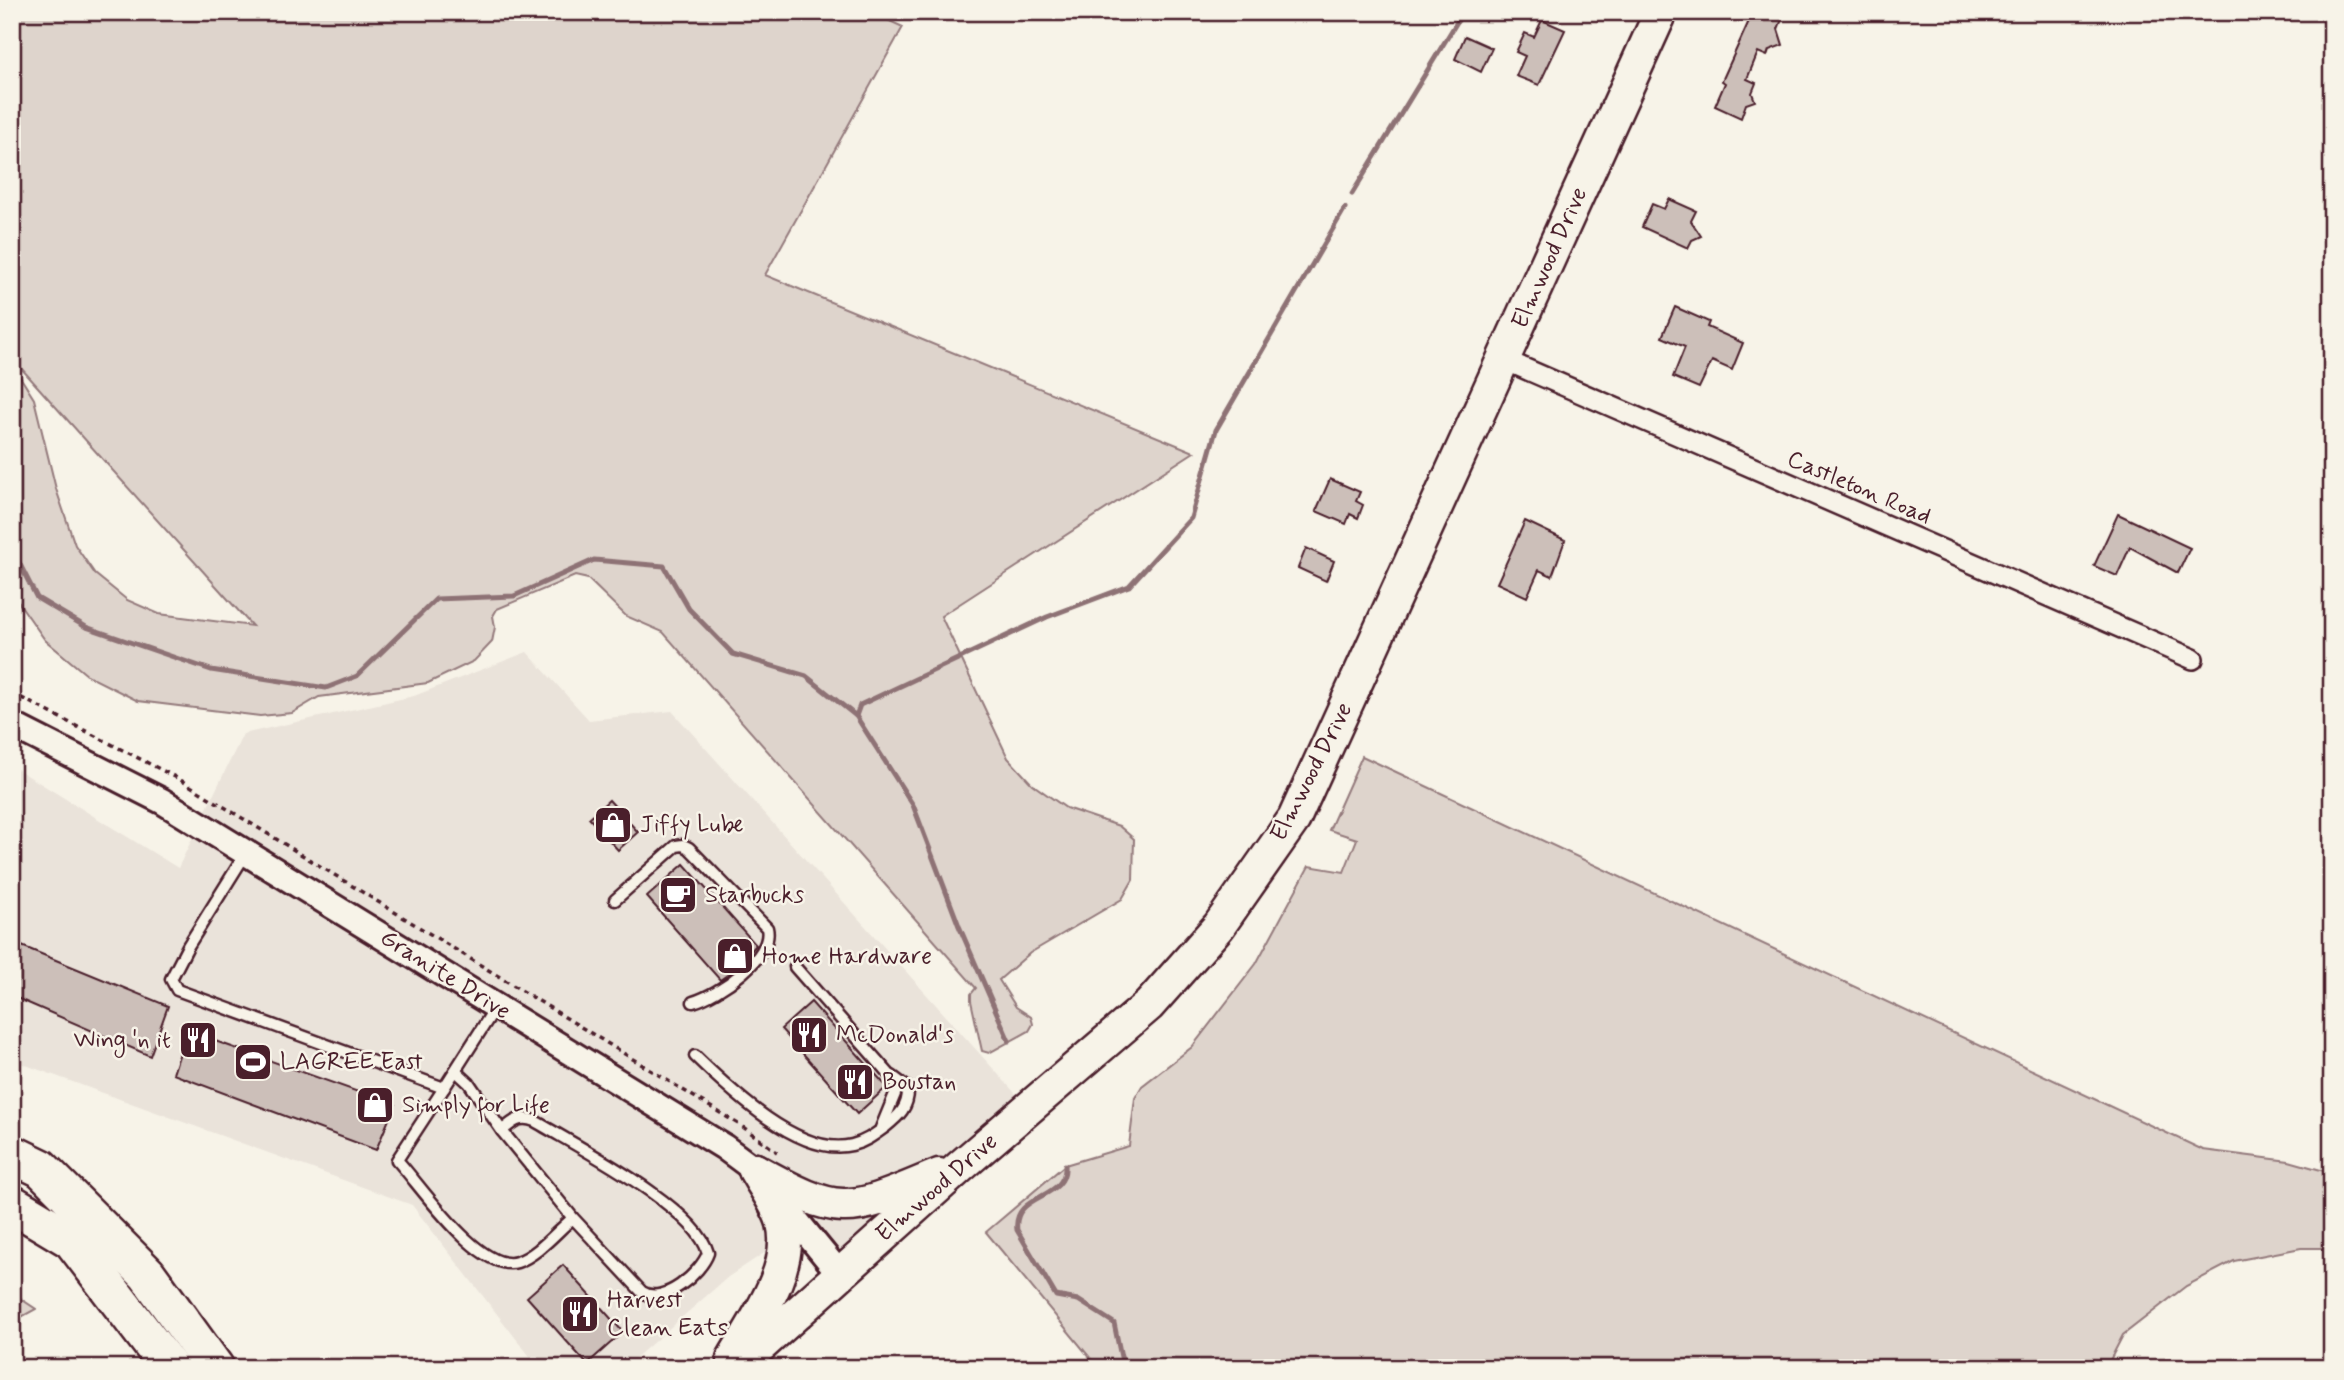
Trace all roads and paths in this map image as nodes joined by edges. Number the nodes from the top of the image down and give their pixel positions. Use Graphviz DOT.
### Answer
graph roads {
  1 [pos="1661,12"];
  2 [pos="1505,360"];
  3 [pos="2193,659"];
  4 [pos="12,694"];
  5 [pos="12,725"];
  6 [pos="247,852"];
  7 [pos="615,900"];
  8 [pos="794,967"];
  9 [pos="693,1002"];
  10 [pos="496,1006"];
  11 [pos="695,1055"];
  12 [pos="456,1071"];
  13 [pos="444,1088"];
  14 [pos="502,1131"];
  15 [pos="12,1154"];
  16 [pos="783,1156"];
  17 [pos="960,1167"];
  18 [pos="755,1170"];
  19 [pos="12,1204"];
  20 [pos="573,1218"];
  21 [pos="839,1274"];
  22 [pos="170,1368"];
  23 [pos="215,1368"];
  24 [pos="728,1368"];
  25 [pos="736,1368"];
  1 -- 2 [label="main road, Elmwood Drive"];
  2 -- 3 [label="street, Castleton Road"];
  2 -- 17 [label="main road, Elmwood Drive"];
  4 -- 16 [label="path"];
  5 -- 6 [label="street, Granite Drive"];
  6 -- 10 [label="street, Granite Drive"];
  6 -- 13 [label="lane"];
  7 -- 9 [label="lane"];
  8 -- 11 [label="lane"];
  10 -- 12 [label="lane"];
  10 -- 18 [label="street, Granite Drive"];
  12 -- 13 [label="lane"];
  12 -- 14 [label="lane"];
  13 -- 20 [label="lane"];
  14 -- 20 [label="lane"];
  14 -- 20 [label="lane"];
  15 -- 23 [label="highway"];
  17 -- 18 [label="main road"];
  17 -- 21 [label="main road, Elmwood Drive"];
  18 -- 21 [label="street, Granite Drive"];
  18 -- 24 [label="main road"];
  19 -- 22 [label="highway"];
  21 -- 25 [label="main road, Elmwood Drive"];
}
